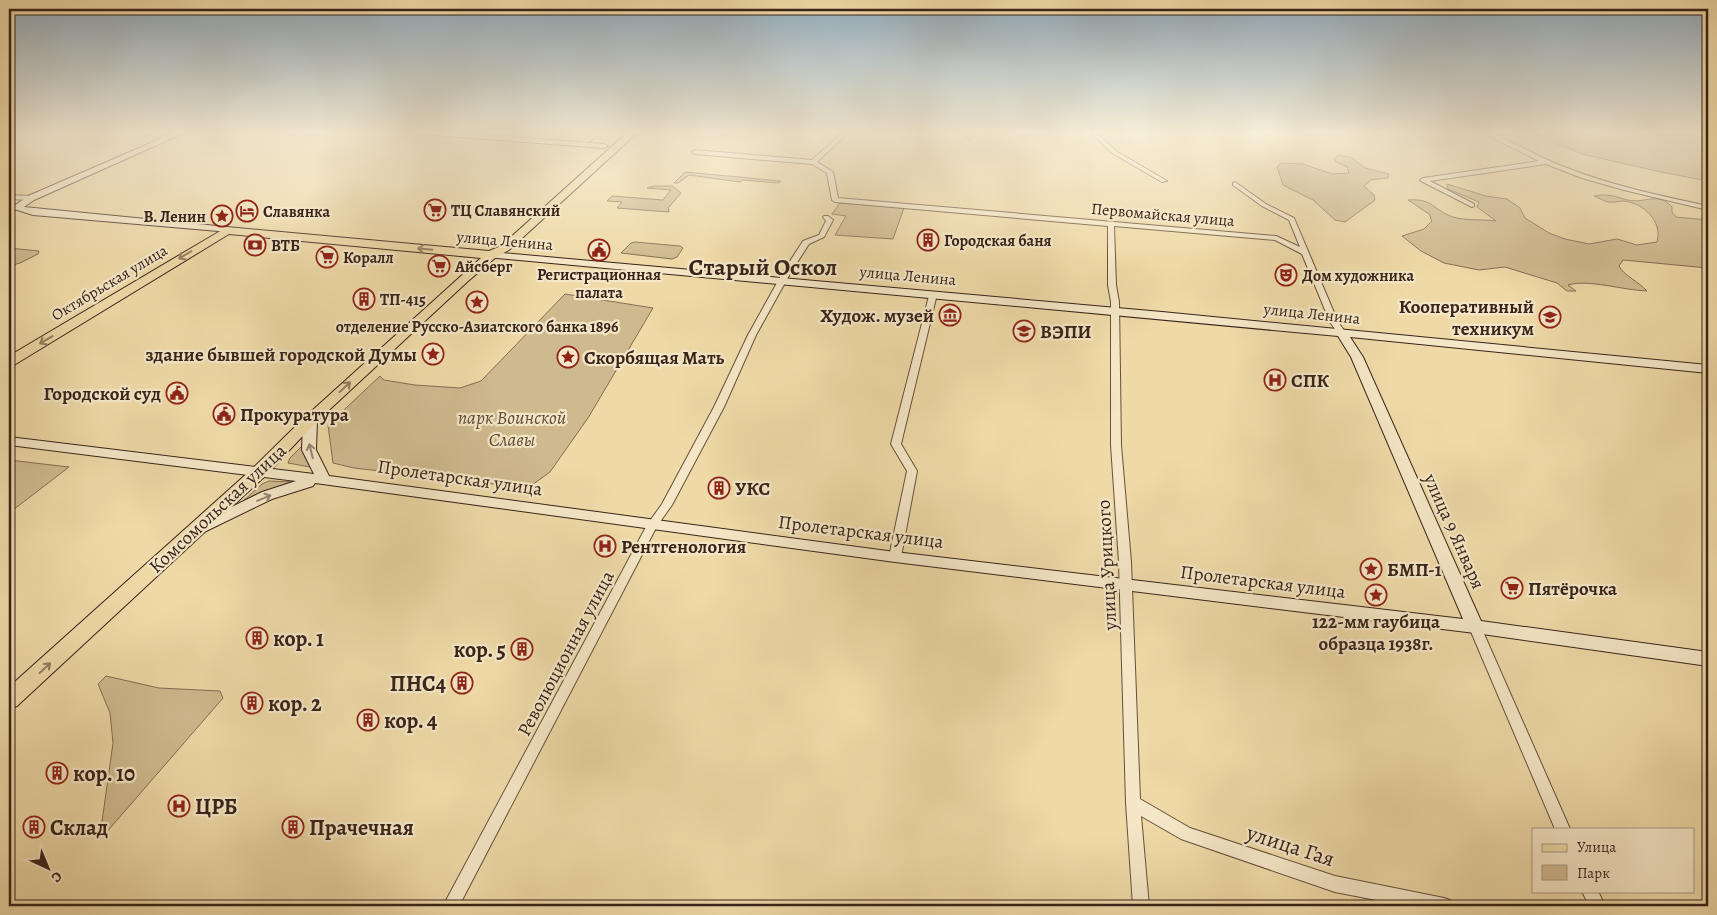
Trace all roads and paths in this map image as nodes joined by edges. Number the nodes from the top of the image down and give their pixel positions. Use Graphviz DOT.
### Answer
graph roads {
  1 [pos="84,175"];
  2 [pos="572,175"];
  3 [pos="586,175"];
  4 [pos="830,175"];
  5 [pos="1153,175"];
  6 [pos="1460,175"];
  7 [pos="1584,175"];
  8 [pos="1164,181"];
  9 [pos="1235,184"];
  10 [pos="9,197"];
  11 [pos="31,198"];
  12 [pos="1472,205"];
  13 [pos="1708,208"];
  14 [pos="12,210"];
  15 [pos="826,217"];
  16 [pos="1111,223"];
  17 [pos="227,230"];
  18 [pos="1304,252"];
  19 [pos="490,255"];
  20 [pos="783,280"];
  21 [pos="933,294"];
  22 [pos="1115,311"];
  23 [pos="1342,333"];
  24 [pos="9,362"];
  25 [pos="1708,369"];
  26 [pos="310,420"];
  27 [pos="9,441"];
  28 [pos="258,472"];
  29 [pos="324,480"];
  30 [pos="652,525"];
  31 [pos="189,535"];
  32 [pos="895,557"];
  33 [pos="1125,585"];
  34 [pos="1476,627"];
  35 [pos="1708,658"];
  36 [pos="9,700"];
  37 [pos="1132,803"];
  38 [pos="1563,828"];
  39 [pos="1590,892"];
  40 [pos="451,906"];
  41 [pos="1141,906"];
  42 [pos="1444,906"];
  43 [pos="1597,906"];
  1 -- 11 [label="main road"];
  2 -- 19 [label="main road"];
  3 -- 19 [label="main road"];
  4 -- 16 [label="street, Первомайская улица"];
  5 -- 8 [label="street"];
  6 -- 12 [label="street"];
  7 -- 13 [label="street"];
  9 -- 18 [label="street, улица 9 Января"];
  10 -- 11 [label="street"];
  11 -- 14 [label="main road"];
  14 -- 17 [label="main road, улица Ленина"];
  15 -- 20 [label="street, Революционная улица"];
  16 -- 18 [label="street, Первомайская улица"];
  16 -- 22 [label="street, улица Урицкого"];
  19 -- 17 [label="main road, улица Ленина, one-way"];
  17 -- 24 [label="main road, Октябрьская улица, one-way"];
  18 -- 23 [label="street, улица 9 Января"];
  19 -- 20 [label="main road, улица Ленина"];
  26 -- 19 [label="main road, Комсомольская улица, one-way"];
  20 -- 21 [label="main road, улица Ленина"];
  20 -- 30 [label="street, Революционная улица"];
  21 -- 22 [label="main road, улица Ленина"];
  21 -- 32 [label="street"];
  22 -- 23 [label="main road, улица Ленина"];
  22 -- 33 [label="street, улица Урицкого"];
  23 -- 25 [label="main road, улица Ленина"];
  23 -- 34 [label="main road, улица 9 Января"];
  26 -- 28 [label="main road, Комсомольская улица"];
  29 -- 26 [label="main road, one-way"];
  27 -- 28 [label="main road, Пролетарская улица"];
  28 -- 29 [label="main road, Пролетарская улица"];
  28 -- 31 [label="main road, Комсомольская улица"];
  29 -- 30 [label="main road, Пролетарская улица"];
  31 -- 29 [label="main road, one-way"];
  30 -- 32 [label="main road, Пролетарская улица"];
  30 -- 40 [label="street, Революционная улица"];
  36 -- 31 [label="main road, Комсомольская улица, one-way"];
  32 -- 33 [label="main road, Пролетарская улица"];
  33 -- 34 [label="main road, Пролетарская улица"];
  33 -- 37 [label="street, улица Урицкого"];
  34 -- 35 [label="main road, Пролетарская улица"];
  34 -- 38 [label="street, улица 9 Января"];
  37 -- 41 [label="street, улица Урицкого"];
  37 -- 42 [label="street, улица Гая"];
  39 -- 43 [label="street"];
}
